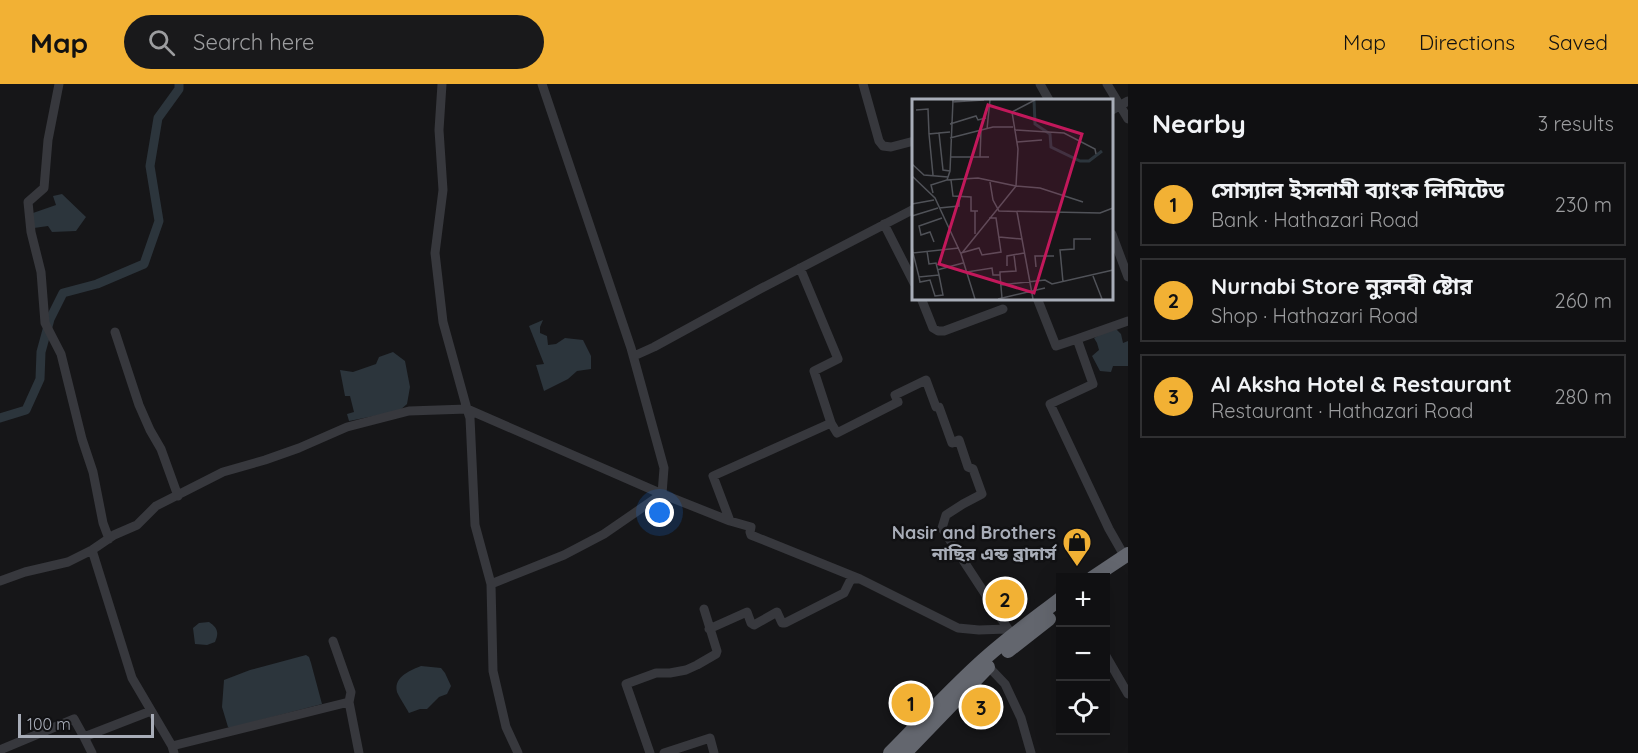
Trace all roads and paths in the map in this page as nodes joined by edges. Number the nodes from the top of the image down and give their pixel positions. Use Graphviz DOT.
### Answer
graph roads {
  1 [pos="59,84"];
  2 [pos="442,84"];
  3 [pos="542,84"];
  4 [pos="862,84"];
  5 [pos="1040,84"];
  6 [pos="1107,84"];
  7 [pos="1048,99"];
  8 [pos="1120,105"];
  9 [pos="1128,119"];
  10 [pos="912,142"];
  11 [pos="912,210"];
  12 [pos="884,224"];
  13 [pos="1113,237"];
  14 [pos="800,268"];
  15 [pos="1128,277"];
  16 [pos="912,279"];
  17 [pos="922,300"];
  18 [pos="1038,300"];
  19 [pos="1003,309"];
  20 [pos="1128,321"];
  21 [pos="116,332"];
  22 [pos="1077,339"];
  23 [pos="634,356"];
  24 [pos="467,410"];
  25 [pos="831,423"];
  26 [pos="662,494"];
  27 [pos="178,496"];
  28 [pos="730,522"];
  29 [pos="109,538"];
  30 [pos="92,550"];
  31 [pos="1127,559"];
  32 [pos="1101,573"];
  33 [pos="1110,576"];
  34 [pos="860,579"];
  35 [pos="0,581"];
  36 [pos="491,584"];
  37 [pos="1056,602"];
  38 [pos="704,609"];
  39 [pos="1056,612"];
  40 [pos="709,629"];
  41 [pos="1013,636"];
  42 [pos="333,641"];
  43 [pos="1110,663"];
  44 [pos="986,664"];
  45 [pos="1128,694"];
  46 [pos="350,702"];
  47 [pos="151,711"];
  48 [pos="84,737"];
  49 [pos="0,750"];
  50 [pos="173,750"];
  51 [pos="92,753"];
  52 [pos="359,753"];
  53 [pos="518,753"];
  54 [pos="650,753"];
  55 [pos="664,753"];
  56 [pos="714,753"];
  57 [pos="890,753"];
  58 [pos="904,753"];
  59 [pos="1031,753"];
  1 -- 29 [label="street"];
  2 -- 24 [label="street"];
  3 -- 23 [label="street"];
  4 -- 10 [label="street"];
  5 -- 7 [label="street"];
  6 -- 8 [label="street"];
  8 -- 9 [label="street"];
  11 -- 12 [label="street"];
  12 -- 14 [label="street"];
  12 -- 16 [label="street"];
  13 -- 15 [label="street"];
  14 -- 23 [label="street"];
  14 -- 25 [label="street"];
  17 -- 19 [label="street"];
  18 -- 22 [label="street"];
  20 -- 22 [label="street"];
  21 -- 27 [label="street"];
  22 -- 31 [label="street"];
  23 -- 26 [label="street"];
  24 -- 26 [label="street"];
  24 -- 27 [label="street"];
  24 -- 36 [label="street"];
  25 -- 28 [label="street"];
  25 -- 41 [label="street"];
  26 -- 28 [label="street"];
  26 -- 36 [label="street"];
  27 -- 29 [label="street"];
  28 -- 34 [label="street"];
  29 -- 30 [label="street"];
  30 -- 35 [label="street"];
  30 -- 47 [label="street"];
  31 -- 32 [label="highway"];
  31 -- 33 [label="highway"];
  34 -- 40 [label="street"];
  34 -- 41 [label="street"];
  36 -- 53 [label="street"];
  37 -- 41 [label="highway"];
  38 -- 40 [label="street"];
  39 -- 41 [label="highway"];
  40 -- 54 [label="street"];
  41 -- 44 [label="highway"];
  42 -- 46 [label="street"];
  43 -- 45 [label="street"];
  44 -- 57 [label="highway"];
  44 -- 58 [label="highway"];
  44 -- 59 [label="street"];
  46 -- 50 [label="street"];
  46 -- 52 [label="street"];
  47 -- 48 [label="street"];
  47 -- 50 [label="street"];
  48 -- 49 [label="street"];
  48 -- 51 [label="street"];
  55 -- 56 [label="street"];
}
